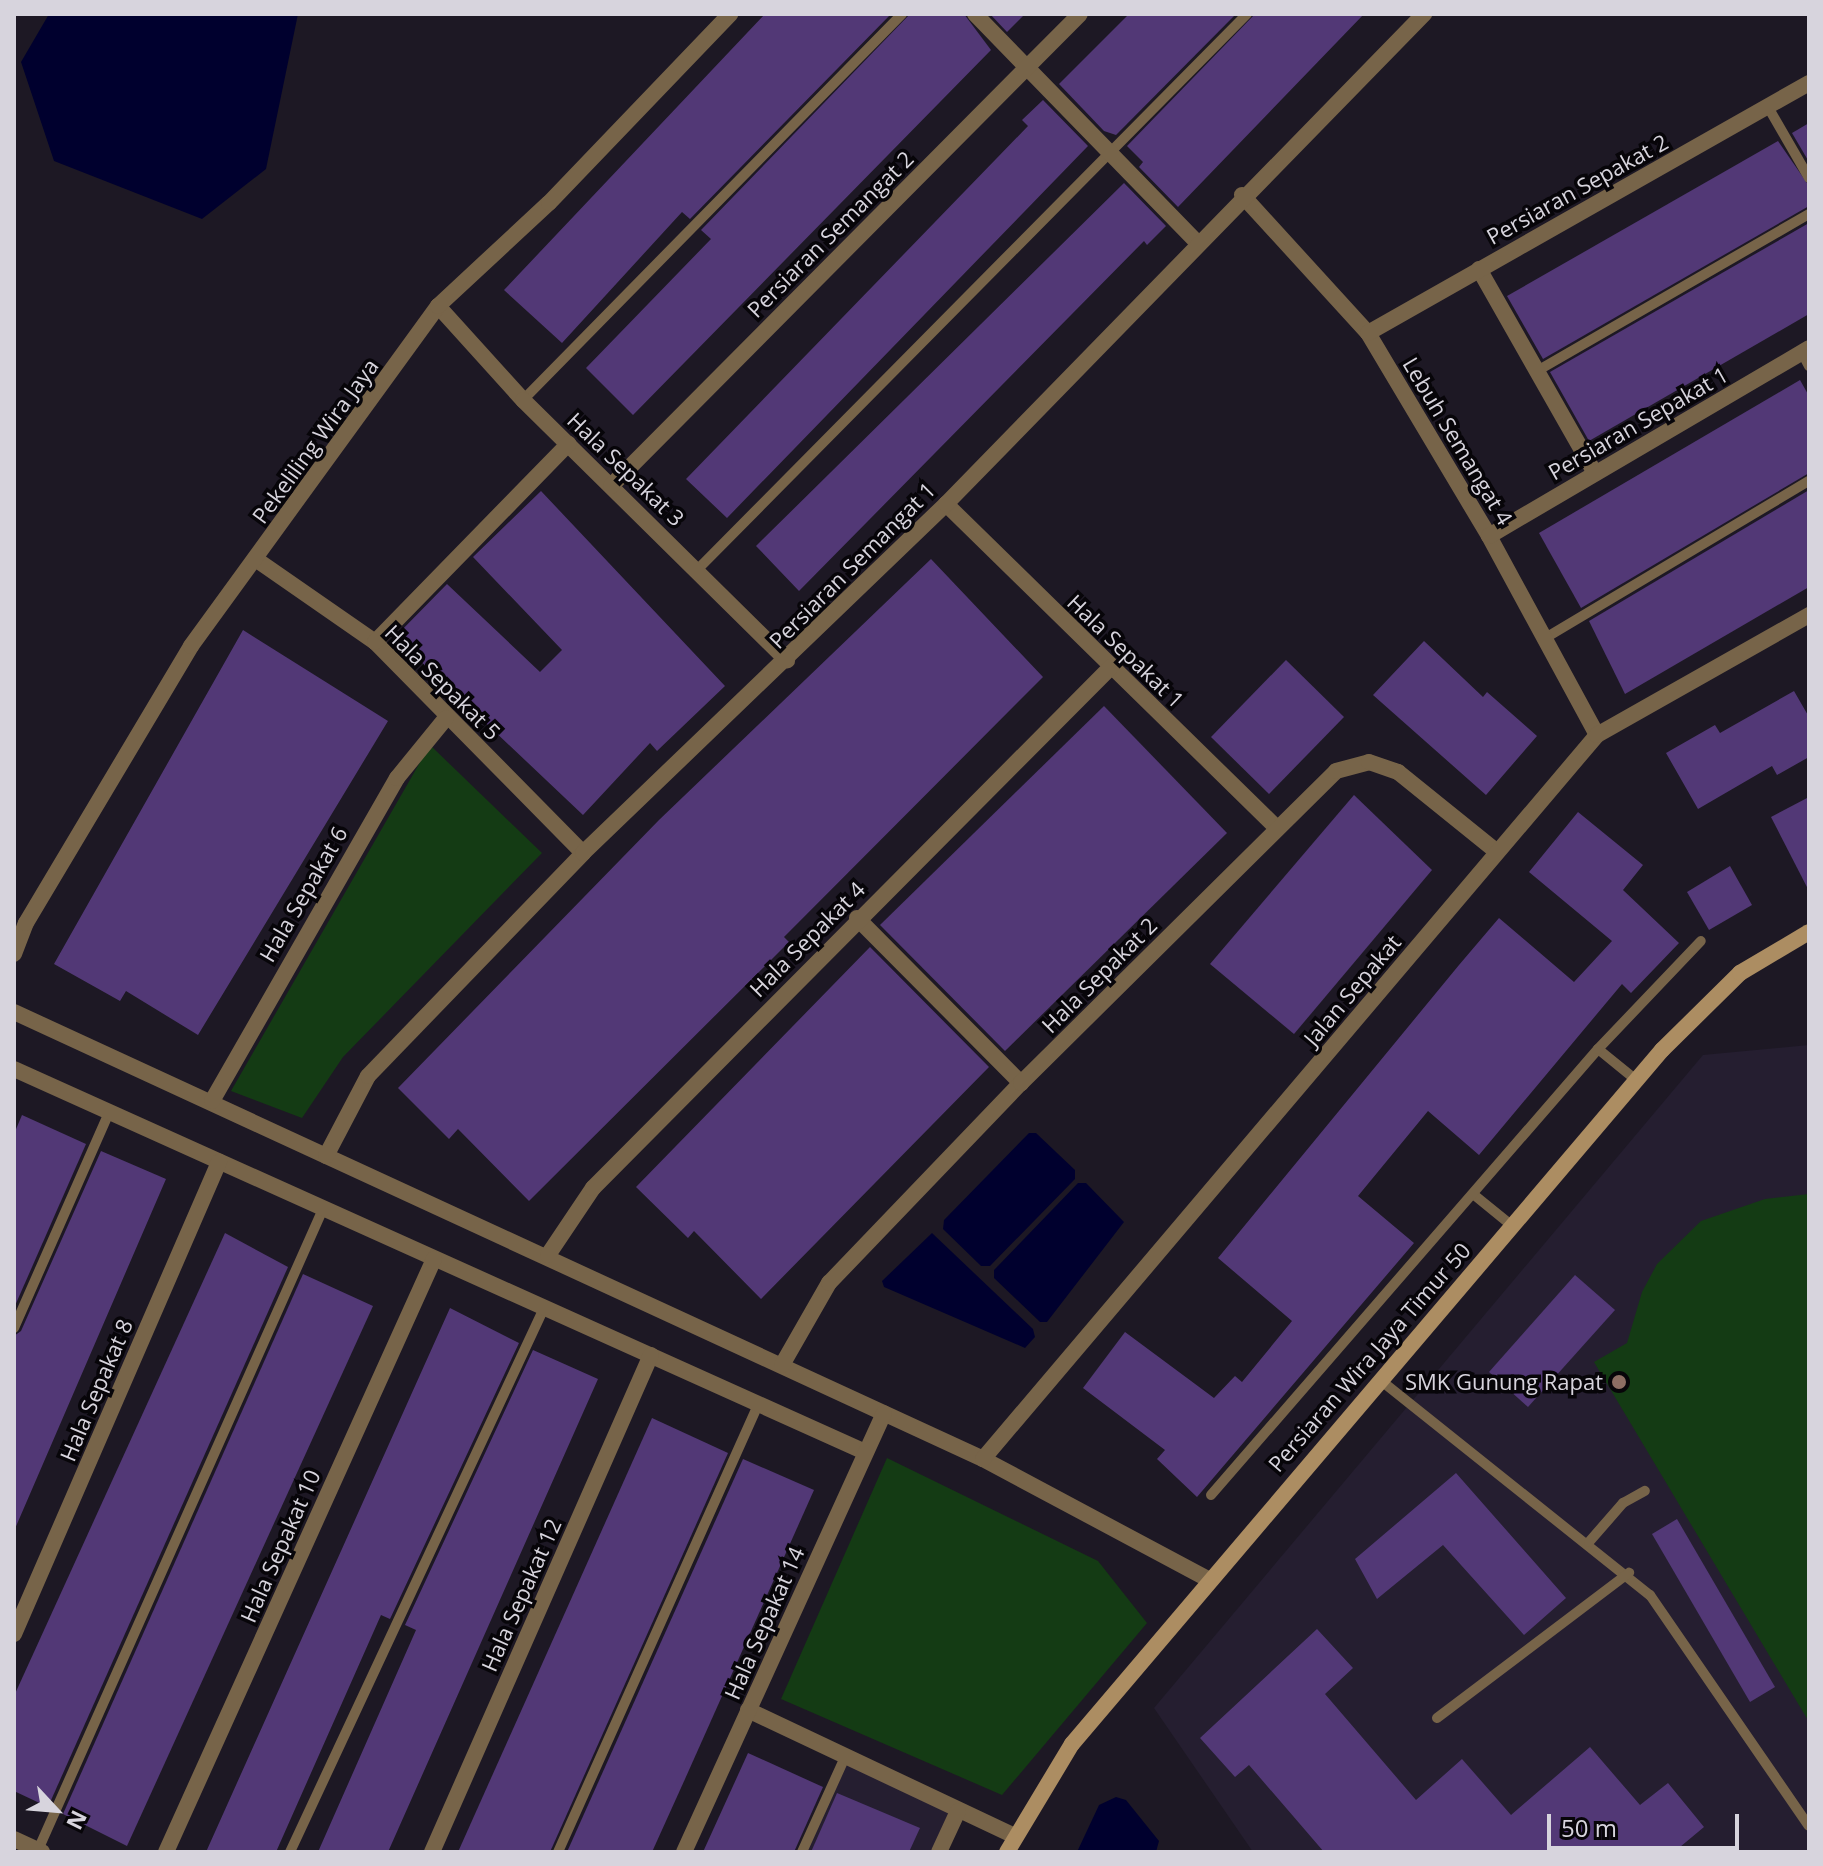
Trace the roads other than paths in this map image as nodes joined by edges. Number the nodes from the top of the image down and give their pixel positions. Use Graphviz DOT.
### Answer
graph roads {
  1 [pos="730,14"];
  2 [pos="902,14"];
  3 [pos="975,14"];
  4 [pos="1080,14"];
  5 [pos="1247,14"];
  6 [pos="1424,14"];
  7 [pos="1027,66"];
  8 [pos="1809,83"];
  9 [pos="1768,107"];
  10 [pos="1107,151"];
  11 [pos="1809,178"];
  12 [pos="1242,195"];
  13 [pos="1809,214"];
  14 [pos="1197,242"];
  15 [pos="1479,269"];
  16 [pos="438,306"];
  17 [pos="1368,333"];
  18 [pos="1807,356"];
  19 [pos="1537,371"];
  20 [pos="523,400"];
  21 [pos="568,444"];
  22 [pos="1595,473"];
  23 [pos="1809,481"];
  24 [pos="611,486"];
  25 [pos="946,504"];
  26 [pos="1489,536"];
  27 [pos="257,560"];
  28 [pos="697,570"];
  29 [pos="1809,615"];
  30 [pos="1547,637"];
  31 [pos="375,642"];
  32 [pos="787,660"];
  33 [pos="1111,667"];
  34 [pos="446,718"];
  35 [pos="1597,735"];
  36 [pos="1277,828"];
  37 [pos="1497,852"];
  38 [pos="583,853"];
  39 [pos="857,918"];
  40 [pos="1808,934"];
  41 [pos="1701,941"];
  42 [pos="14,954"];
  43 [pos="14,1012"];
  44 [pos="1598,1049"];
  45 [pos="14,1069"];
  46 [pos="1636,1080"];
  47 [pos="1021,1083"];
  48 [pos="212,1101"];
  49 [pos="109,1113"];
  50 [pos="326,1156"];
  51 [pos="219,1162"];
  52 [pos="1473,1194"];
  53 [pos="323,1209"];
  54 [pos="1511,1225"];
  55 [pos="548,1255"];
  56 [pos="434,1259"];
  57 [pos="544,1308"];
  58 [pos="14,1328"];
  59 [pos="651,1355"];
  60 [pos="782,1365"];
  61 [pos="1379,1379"];
  62 [pos="758,1405"];
  63 [pos="884,1413"];
  64 [pos="865,1452"];
  65 [pos="983,1459"];
  66 [pos="1645,1491"];
  67 [pos="1211,1495"];
  68 [pos="1589,1542"];
  69 [pos="1629,1573"];
  70 [pos="1208,1579"];
  71 [pos="14,1634"];
  72 [pos="748,1710"];
  73 [pos="1437,1718"];
  74 [pos="846,1755"];
  75 [pos="958,1811"];
  76 [pos="1809,1826"];
  77 [pos="1015,1836"];
  78 [pos="14,1839"];
  79 [pos="40,1851"];
  80 [pos="166,1852"];
  81 [pos="290,1852"];
  82 [pos="432,1852"];
  83 [pos="558,1852"];
  84 [pos="684,1852"];
  85 [pos="802,1852"];
  86 [pos="939,1852"];
  87 [pos="1007,1852"];
  1 -- 16 [label="street, Pekeliling Wira Jaya"];
  2 -- 20 [label="lane"];
  3 -- 7 [label="street"];
  4 -- 7 [label="street, Persiaran Semangat 2"];
  5 -- 10 [label="lane"];
  6 -- 12 [label="street, Persiaran Semangat 1"];
  7 -- 10 [label="street"];
  7 -- 24 [label="street, Persiaran Semangat 2"];
  8 -- 9 [label="street, Persiaran Sepakat 2"];
  9 -- 11 [label="lane"];
  9 -- 15 [label="street, Persiaran Sepakat 2"];
  10 -- 14 [label="street"];
  10 -- 28 [label="lane"];
  12 -- 14 [label="street, Persiaran Semangat 1"];
  12 -- 17 [label="street, Lebuh Semangat 4"];
  13 -- 19 [label="lane"];
  14 -- 25 [label="street, Persiaran Semangat 1"];
  15 -- 17 [label="street, Persiaran Sepakat 2"];
  15 -- 19 [label="street"];
  16 -- 20 [label="street, Hala Sepakat 3"];
  16 -- 27 [label="street, Pekeliling Wira Jaya"];
  17 -- 26 [label="street, Lebuh Semangat 4"];
  18 -- 22 [label="street, Persiaran Sepakat 1"];
  19 -- 22 [label="street"];
  20 -- 21 [label="street, Hala Sepakat 3"];
  21 -- 24 [label="street, Hala Sepakat 3"];
  21 -- 31 [label="street"];
  22 -- 26 [label="street, Persiaran Sepakat 1"];
  23 -- 30 [label="lane"];
  24 -- 28 [label="street, Hala Sepakat 3"];
  25 -- 32 [label="street, Persiaran Semangat 1"];
  25 -- 33 [label="street, Hala Sepakat 1"];
  26 -- 30 [label="street, Lebuh Semangat 4"];
  27 -- 31 [label="street, Hala Sepakat 5"];
  27 -- 42 [label="street, Pekeliling Wira Jaya"];
  28 -- 32 [label="street, Hala Sepakat 3"];
  29 -- 35 [label="street, Jalan Sepakat"];
  30 -- 35 [label="street, Lebuh Semangat 4"];
  31 -- 34 [label="street, Hala Sepakat 5"];
  32 -- 38 [label="street, Persiaran Semangat 1"];
  33 -- 36 [label="street, Hala Sepakat 1"];
  33 -- 39 [label="street, Hala Sepakat 4"];
  34 -- 38 [label="street, Hala Sepakat 5"];
  34 -- 48 [label="street, Hala Sepakat 6"];
  35 -- 37 [label="street, Jalan Sepakat"];
  36 -- 37 [label="street, Hala Sepakat 2"];
  36 -- 47 [label="street, Hala Sepakat 2"];
  37 -- 65 [label="street, Jalan Sepakat"];
  38 -- 50 [label="street, Persiaran Semangat 1"];
  39 -- 47 [label="street"];
  39 -- 55 [label="street, Hala Sepakat 4"];
  40 -- 46 [label="street, Persiaran Wira Jaya Timur 50"];
  41 -- 44 [label="lane"];
  43 -- 48 [label="street"];
  44 -- 46 [label="lane"];
  44 -- 52 [label="lane"];
  45 -- 49 [label="street"];
  46 -- 54 [label="street, Persiaran Wira Jaya Timur 50"];
  47 -- 60 [label="street, Hala Sepakat 2"];
  48 -- 50 [label="street"];
  49 -- 51 [label="street"];
  49 -- 58 [label="lane"];
  50 -- 55 [label="street"];
  51 -- 53 [label="street"];
  51 -- 71 [label="street, Hala Sepakat 8"];
  52 -- 54 [label="lane"];
  52 -- 67 [label="lane"];
  53 -- 56 [label="street"];
  53 -- 79 [label="lane"];
  54 -- 61 [label="street, Persiaran Wira Jaya Timur 50"];
  55 -- 60 [label="street"];
  56 -- 57 [label="street"];
  56 -- 80 [label="street, Hala Sepakat 10"];
  57 -- 59 [label="street"];
  57 -- 81 [label="lane"];
  59 -- 62 [label="street"];
  59 -- 82 [label="street, Hala Sepakat 12"];
  60 -- 63 [label="street"];
  61 -- 68 [label="lane"];
  61 -- 70 [label="street, Persiaran Wira Jaya Timur 50"];
  62 -- 64 [label="street"];
  62 -- 83 [label="lane"];
  63 -- 64 [label="street, Hala Sepakat 14"];
  63 -- 65 [label="street"];
  64 -- 72 [label="street, Hala Sepakat 14"];
  65 -- 70 [label="street"];
  66 -- 68 [label="lane"];
  68 -- 69 [label="lane"];
  69 -- 73 [label="lane"];
  69 -- 76 [label="lane"];
  70 -- 77 [label="street, Persiaran Wira Jaya Timur 50"];
  72 -- 74 [label="street"];
  72 -- 84 [label="street, Hala Sepakat 14"];
  74 -- 75 [label="street"];
  74 -- 85 [label="lane"];
  75 -- 77 [label="street"];
  75 -- 86 [label="street"];
  77 -- 87 [label="street, Persiaran Wira Jaya Timur 50"];
  78 -- 79 [label="street"];
}
